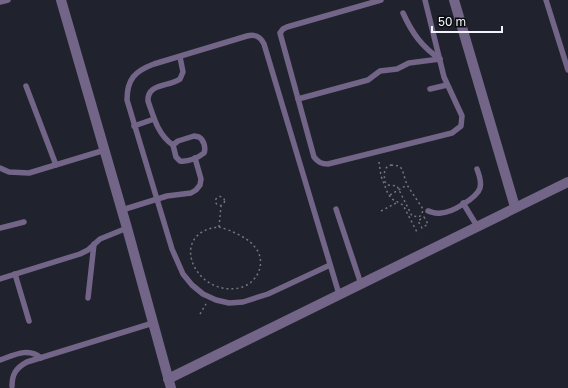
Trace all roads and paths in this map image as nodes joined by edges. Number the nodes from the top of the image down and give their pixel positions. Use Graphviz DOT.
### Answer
graph roads {
  1 [pos="8,0"];
  2 [pos="61,0"];
  3 [pos="381,0"];
  4 [pos="425,0"];
  5 [pos="454,0"];
  6 [pos="546,0"];
  7 [pos="0,2"];
  8 [pos="403,13"];
  9 [pos="566,55"];
  10 [pos="180,57"];
  11 [pos="440,59"];
  12 [pos="568,70"];
  13 [pos="447,85"];
  14 [pos="26,86"];
  15 [pos="430,89"];
  16 [pos="298,99"];
  17 [pos="154,119"];
  18 [pos="134,126"];
  19 [pos="173,145"];
  20 [pos="105,150"];
  21 [pos="195,158"];
  22 [pos="379,162"];
  23 [pos="56,165"];
  24 [pos="0,168"];
  25 [pos="477,169"];
  26 [pos="568,182"];
  27 [pos="407,185"];
  28 [pos="399,190"];
  29 [pos="389,196"];
  30 [pos="157,200"];
  31 [pos="398,202"];
  32 [pos="463,203"];
  33 [pos="221,206"];
  34 [pos="515,207"];
  35 [pos="336,209"];
  36 [pos="122,210"];
  37 [pos="428,211"];
  38 [pos="381,212"];
  39 [pos="419,218"];
  40 [pos="24,222"];
  41 [pos="477,226"];
  42 [pos="219,227"];
  43 [pos="0,228"];
  44 [pos="127,228"];
  45 [pos="418,234"];
  46 [pos="94,244"];
  47 [pos="330,265"];
  48 [pos="15,274"];
  49 [pos="0,279"];
  50 [pos="361,284"];
  51 [pos="339,294"];
  52 [pos="88,298"];
  53 [pos="28,322"];
  54 [pos="153,323"];
  55 [pos="41,358"];
  56 [pos="0,360"];
  57 [pos="169,383"];
  58 [pos="12,386"];
  1 -- 7 [label="lane"];
  2 -- 20 [label="street"];
  3 -- 16 [label="lane"];
  4 -- 11 [label="lane"];
  5 -- 34 [label="street"];
  6 -- 9 [label="lane"];
  8 -- 11 [label="lane"];
  9 -- 12 [label="lane"];
  10 -- 17 [label="lane"];
  10 -- 18 [label="lane"];
  10 -- 47 [label="lane"];
  11 -- 13 [label="lane"];
  11 -- 16 [label="lane"];
  13 -- 15 [label="lane"];
  13 -- 16 [label="lane"];
  14 -- 23 [label="lane"];
  17 -- 18 [label="lane"];
  17 -- 19 [label="lane"];
  18 -- 30 [label="lane"];
  19 -- 21 [label="lane"];
  19 -- 21 [label="lane"];
  20 -- 23 [label="lane"];
  20 -- 36 [label="street"];
  21 -- 30 [label="lane"];
  22 -- 29 [label="path"];
  23 -- 24 [label="lane"];
  25 -- 32 [label="lane"];
  26 -- 34 [label="street"];
  27 -- 28 [label="path"];
  27 -- 28 [label="path"];
  27 -- 39 [label="path"];
  28 -- 29 [label="path"];
  28 -- 39 [label="path"];
  29 -- 31 [label="path"];
  30 -- 36 [label="lane"];
  30 -- 47 [label="lane"];
  31 -- 38 [label="path"];
  31 -- 45 [label="path"];
  32 -- 37 [label="lane"];
  32 -- 41 [label="lane"];
  33 -- 33 [label="path"];
  33 -- 42 [label="path"];
  34 -- 41 [label="street"];
  35 -- 50 [label="lane"];
  36 -- 44 [label="street"];
  39 -- 39 [label="path"];
  40 -- 43 [label="lane"];
  41 -- 50 [label="street"];
  42 -- 42 [label="path"];
  44 -- 46 [label="lane"];
  44 -- 54 [label="street"];
  46 -- 48 [label="lane"];
  46 -- 52 [label="lane"];
  47 -- 51 [label="lane"];
  48 -- 49 [label="lane"];
  48 -- 53 [label="lane"];
  50 -- 51 [label="street"];
  51 -- 57 [label="street"];
  54 -- 55 [label="lane"];
  54 -- 57 [label="street"];
  55 -- 56 [label="lane"];
  55 -- 58 [label="lane"];
}
